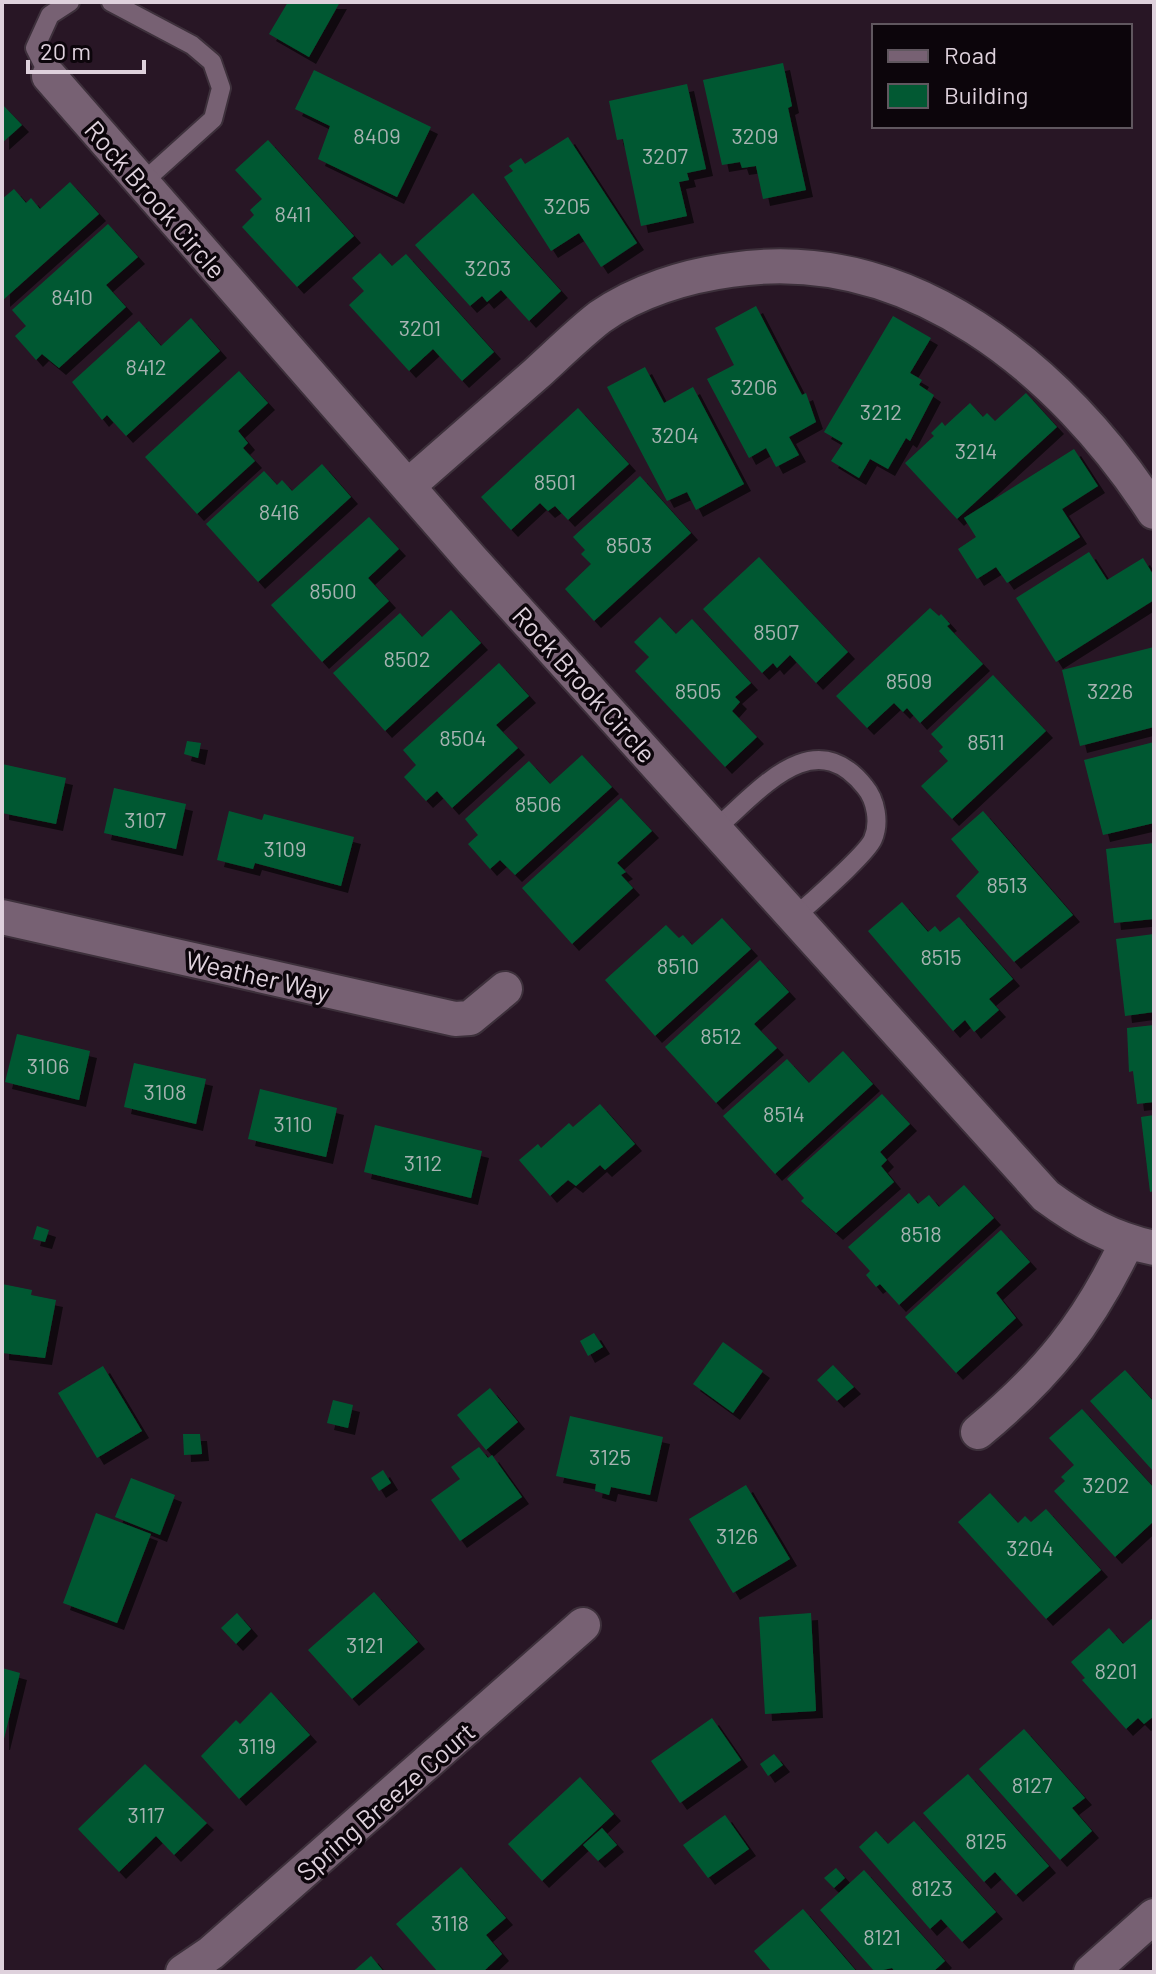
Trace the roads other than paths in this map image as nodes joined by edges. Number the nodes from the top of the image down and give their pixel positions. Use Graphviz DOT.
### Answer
graph roads {
  1 [pos="70,2"];
  2 [pos="111,2"];
  3 [pos="49,76"];
  4 [pos="142,183"];
  5 [pos="408,486"];
  6 [pos="1154,512"];
  7 [pos="715,829"];
  8 [pos="2,917"];
  9 [pos="795,917"];
  10 [pos="505,989"];
  11 [pos="1140,1245"];
  12 [pos="978,1432"];
  13 [pos="583,1625"];
  14 [pos="1154,1916"];
  15 [pos="183,1972"];
  16 [pos="1091,1972"];
  1 -- 3 [label="lane"];
  2 -- 4 [label="lane"];
  3 -- 4 [label="street, Rock Brook Circle"];
  4 -- 5 [label="street, Rock Brook Circle"];
  5 -- 6 [label="street"];
  5 -- 7 [label="street, Rock Brook Circle"];
  7 -- 9 [label="street, Rock Brook Circle"];
  7 -- 9 [label="lane"];
  8 -- 10 [label="street, Weather Way"];
  9 -- 11 [label="street, Rock Brook Circle"];
  11 -- 12 [label="street"];
  13 -- 15 [label="street, Spring Breeze Court"];
  14 -- 16 [label="street"];
}
